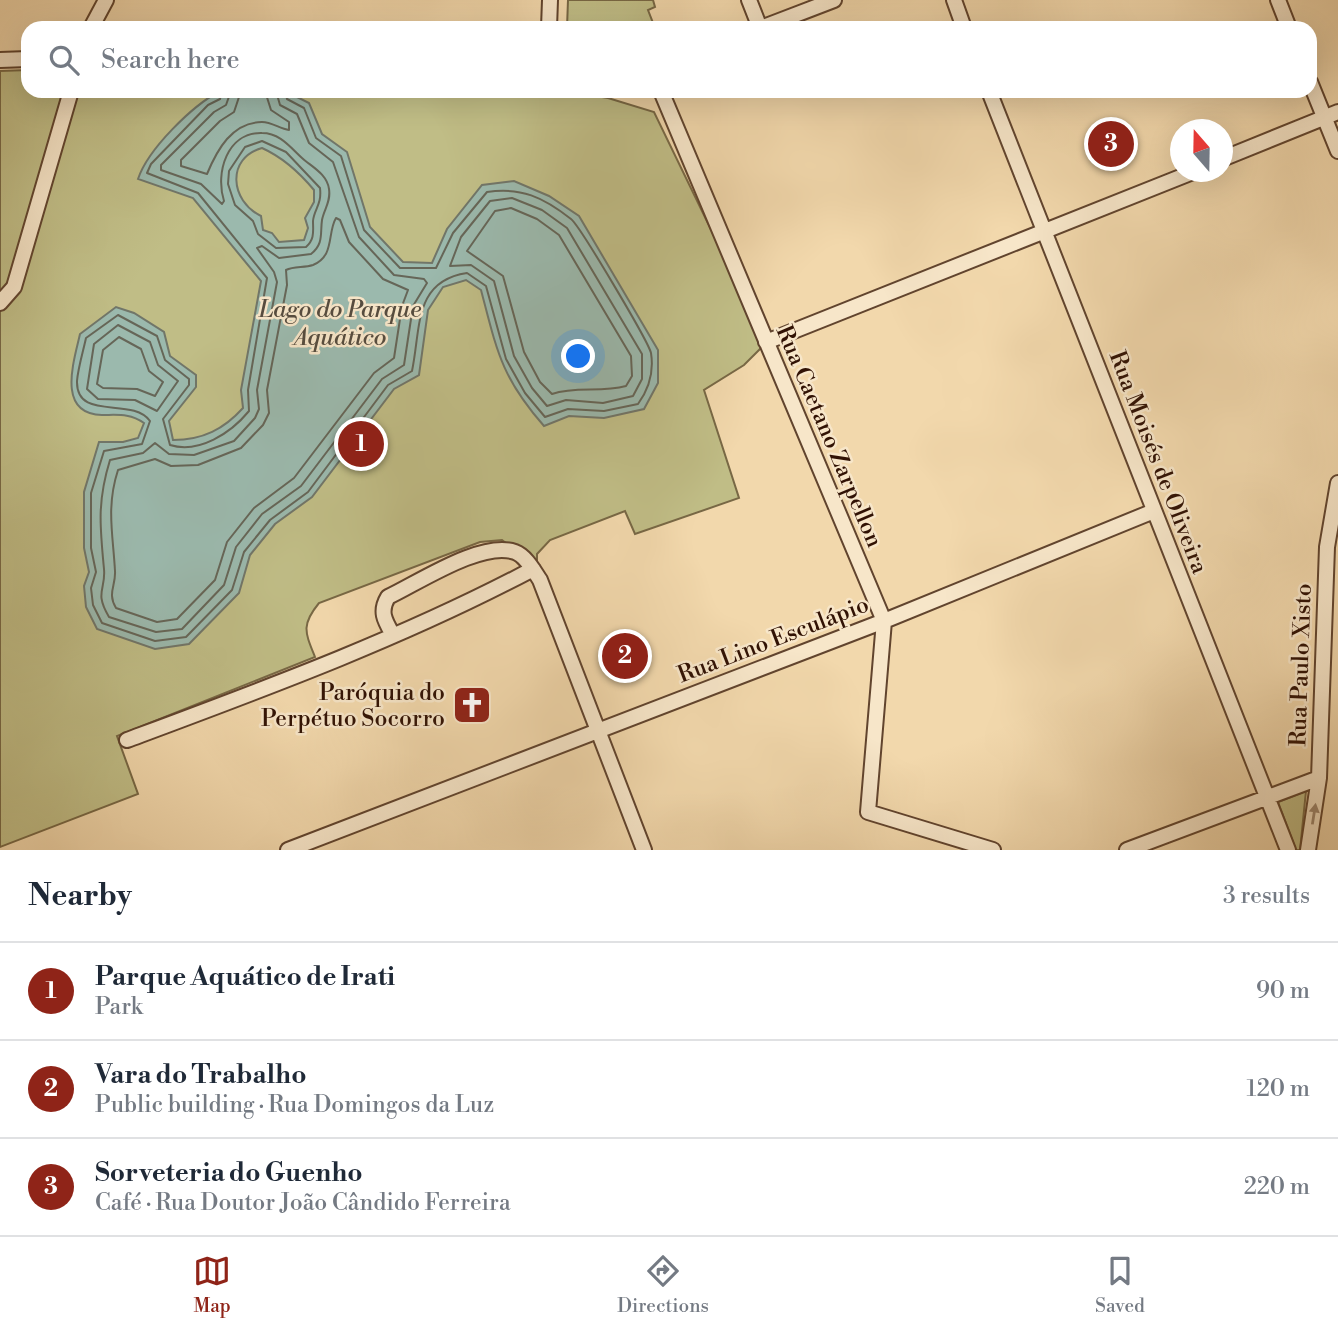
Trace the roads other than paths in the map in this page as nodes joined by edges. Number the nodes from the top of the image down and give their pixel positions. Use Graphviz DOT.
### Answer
graph roads {
  1 [pos="106,0"];
  2 [pos="550,0"];
  3 [pos="749,0"];
  4 [pos="834,0"];
  5 [pos="954,0"];
  6 [pos="1278,0"];
  7 [pos="94,21"];
  8 [pos="549,21"];
  9 [pos="757,21"];
  10 [pos="778,21"];
  11 [pos="962,21"];
  12 [pos="1286,21"];
  13 [pos="21,59"];
  14 [pos="0,60"];
  15 [pos="69,98"];
  16 [pos="664,98"];
  17 [pos="992,98"];
  18 [pos="1316,98"];
  19 [pos="1338,112"];
  20 [pos="1324,117"];
  21 [pos="1338,151"];
  22 [pos="1233,155"];
  23 [pos="1170,181"];
  24 [pos="1044,233"];
  25 [pos="0,303"];
  26 [pos="766,342"];
  27 [pos="1338,482"];
  28 [pos="1154,511"];
  29 [pos="533,569"];
  30 [pos="884,621"];
  31 [pos="393,635"];
  32 [pos="597,730"];
  33 [pos="127,740"];
  34 [pos="1319,778"];
  35 [pos="1265,797"];
  36 [pos="317,845"];
  37 [pos="288,850"];
  38 [pos="644,850"];
  39 [pos="993,850"];
  40 [pos="1127,850"];
  41 [pos="1288,850"];
  42 [pos="1308,850"];
  1 -- 7 [label="street"];
  2 -- 8 [label="street"];
  3 -- 9 [label="street"];
  4 -- 10 [label="street"];
  5 -- 11 [label="street"];
  6 -- 12 [label="street"];
  13 -- 14 [label="street"];
  15 -- 25 [label="street"];
  16 -- 26 [label="street, Rua Caetano Zarpellon"];
  17 -- 24 [label="street, Rua Moisés de Oliveira"];
  18 -- 20 [label="street"];
  19 -- 20 [label="street"];
  20 -- 21 [label="street"];
  20 -- 22 [label="street"];
  23 -- 24 [label="street"];
  24 -- 26 [label="street"];
  24 -- 28 [label="street, Rua Moisés de Oliveira"];
  26 -- 30 [label="street, Rua Caetano Zarpellon"];
  27 -- 34 [label="street, Rua Paulo Xisto"];
  28 -- 30 [label="street, Rua Lino Esculápio"];
  28 -- 35 [label="street, Rua Moisés de Oliveira"];
  29 -- 31 [label="street"];
  29 -- 31 [label="street"];
  29 -- 32 [label="street"];
  30 -- 32 [label="street, Rua Lino Esculápio"];
  30 -- 39 [label="street, Rua Caetano Zarpellon"];
  31 -- 33 [label="street"];
  32 -- 36 [label="street, Rua Lino Esculápio"];
  32 -- 38 [label="street"];
  34 -- 35 [label="street"];
  42 -- 34 [label="street, Rua Paulo Xisto, one-way"];
  35 -- 40 [label="street"];
  35 -- 41 [label="street, Rua Moisés de Oliveira"];
  36 -- 37 [label="street, Rua Lino Esculápio"];
}
